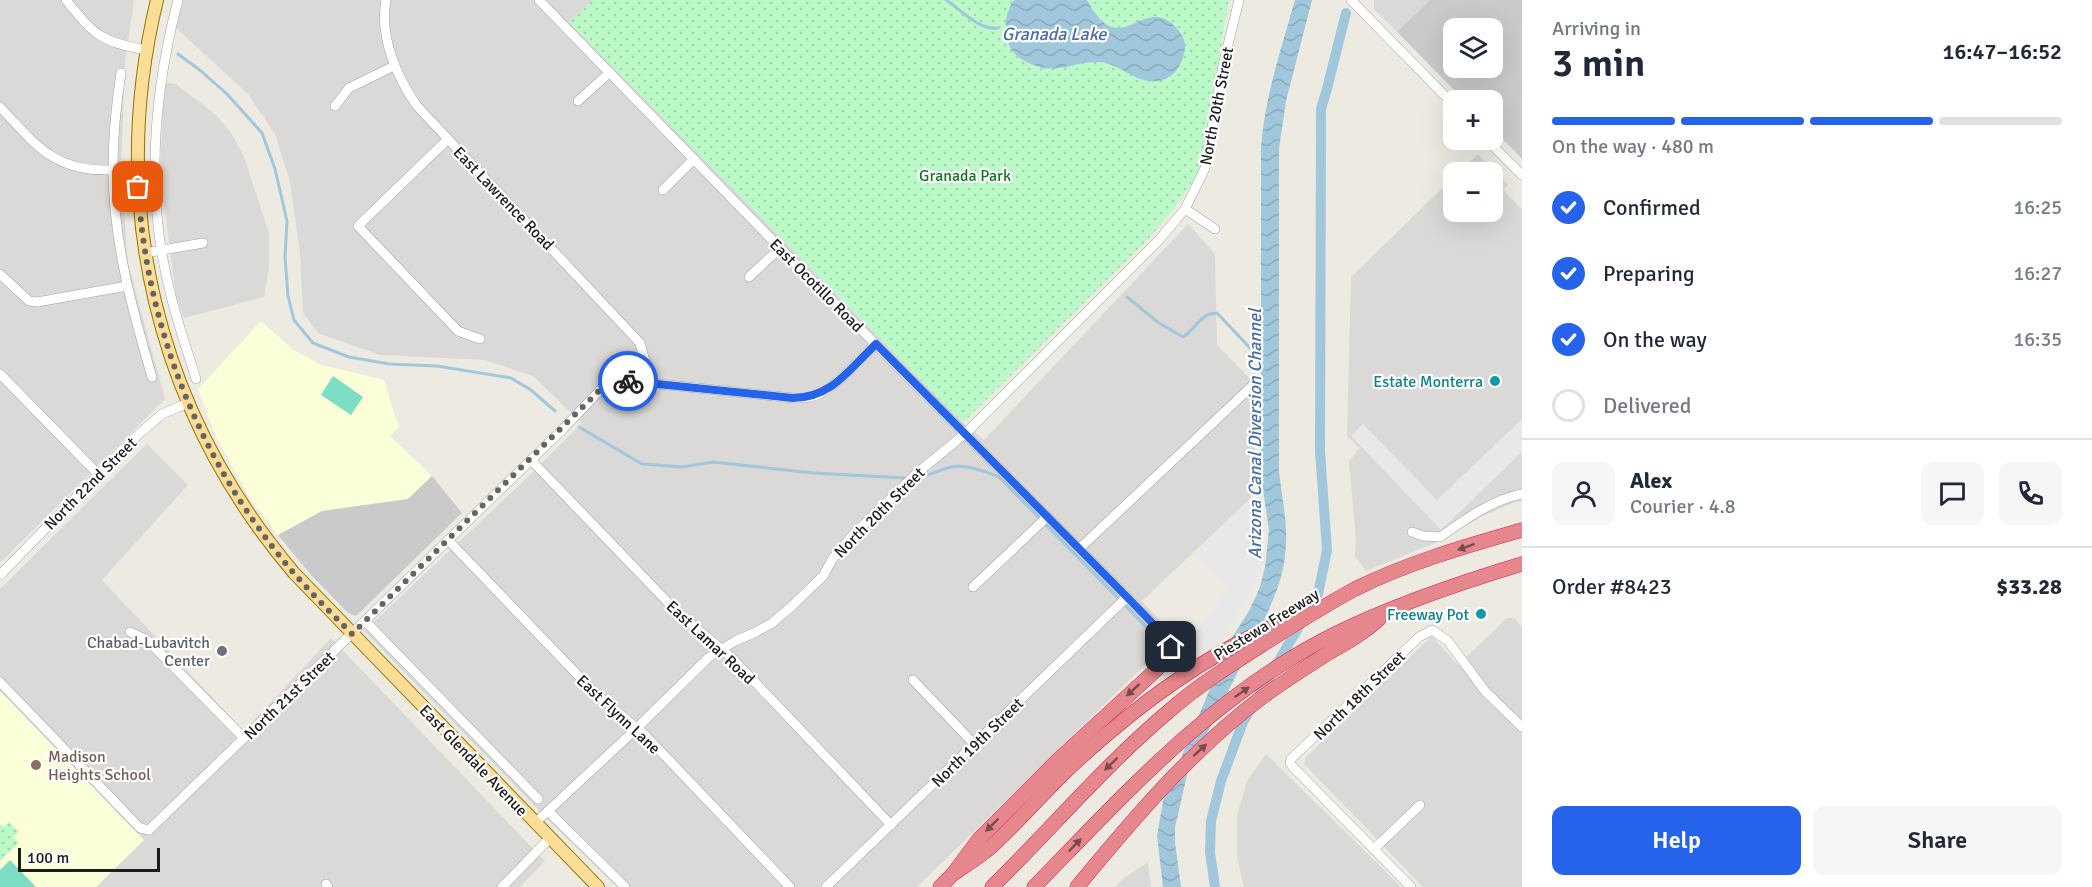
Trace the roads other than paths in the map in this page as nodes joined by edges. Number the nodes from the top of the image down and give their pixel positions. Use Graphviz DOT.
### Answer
graph roads {
  1 [pos="66,0"];
  2 [pos="157,0"];
  3 [pos="178,0"];
  4 [pos="386,0"];
  5 [pos="539,0"];
  6 [pos="1239,0"];
  7 [pos="1351,0"];
  8 [pos="146,51"];
  9 [pos="394,66"];
  10 [pos="610,72"];
  11 [pos="121,73"];
  12 [pos="1443,94"];
  13 [pos="578,101"];
  14 [pos="335,106"];
  15 [pos="0,107"];
  16 [pos="448,139"];
  17 [pos="1497,150"];
  18 [pos="694,159"];
  19 [pos="113,170"];
  20 [pos="1522,175"];
  21 [pos="663,190"];
  22 [pos="1185,209"];
  23 [pos="1215,229"];
  24 [pos="203,243"];
  25 [pos="780,248"];
  26 [pos="162,249"];
  27 [pos="145,253"];
  28 [pos="394,264"];
  29 [pos="385,272"];
  30 [pos="749,277"];
  31 [pos="2,280"];
  32 [pos="127,286"];
  33 [pos="480,339"];
  34 [pos="876,344"];
  35 [pos="0,374"];
  36 [pos="152,377"];
  37 [pos="196,379"];
  38 [pos="642,383"];
  39 [pos="1253,385"];
  40 [pos="188,404"];
  41 [pos="966,433"];
  42 [pos="531,460"];
  43 [pos="98,474"];
  44 [pos="1522,494"];
  45 [pos="1047,517"];
  46 [pos="1522,530"];
  47 [pos="1412,532"];
  48 [pos="448,540"];
  49 [pos="1079,549"];
  50 [pos="1522,564"];
  51 [pos="0,575"];
  52 [pos="973,587"];
  53 [pos="1127,597"];
  54 [pos="1317,610"];
  55 [pos="1390,610"];
  56 [pos="365,621"];
  57 [pos="130,632"];
  58 [pos="352,634"];
  59 [pos="1171,647"];
  60 [pos="720,649"];
  61 [pos="913,680"];
  62 [pos="0,682"];
  63 [pos="1522,727"];
  64 [pos="637,728"];
  65 [pos="244,738"];
  66 [pos="975,745"];
  67 [pos="538,799"];
  68 [pos="1420,806"];
  69 [pos="548,811"];
  70 [pos="535,823"];
  71 [pos="891,825"];
  72 [pos="550,838"];
  73 [pos="1374,849"];
  74 [pos="953,874"];
  75 [pos="502,887"];
  76 [pos="597,887"];
  77 [pos="625,887"];
  78 [pos="790,887"];
  79 [pos="826,887"];
  80 [pos="940,887"];
  81 [pos="992,887"];
  82 [pos="1034,887"];
  83 [pos="1077,887"];
  84 [pos="1411,887"];
  1 -- 8 [label="street"];
  2 -- 8 [label="main road, East Glendale Avenue"];
  3 -- 26 [label="street"];
  4 -- 9 [label="street, East Lawrence Road"];
  5 -- 10 [label="street, East Ocotillo Road"];
  6 -- 22 [label="street, North 20th Street"];
  7 -- 12 [label="street"];
  8 -- 27 [label="main road, East Glendale Avenue"];
  9 -- 14 [label="street"];
  9 -- 16 [label="street, East Lawrence Road"];
  10 -- 13 [label="street"];
  10 -- 18 [label="street, East Ocotillo Road"];
  11 -- 19 [label="street"];
  15 -- 19 [label="street"];
  16 -- 28 [label="street"];
  16 -- 38 [label="street, East Lawrence Road"];
  17 -- 20 [label="street"];
  18 -- 21 [label="street"];
  18 -- 25 [label="street, East Ocotillo Road"];
  19 -- 32 [label="street"];
  22 -- 23 [label="street"];
  22 -- 41 [label="street, North 20th Street"];
  24 -- 26 [label="street"];
  25 -- 30 [label="street"];
  25 -- 34 [label="street, East Ocotillo Road"];
  26 -- 27 [label="street"];
  26 -- 37 [label="street"];
  27 -- 40 [label="main road, East Glendale Avenue"];
  28 -- 29 [label="street"];
  28 -- 33 [label="street"];
  31 -- 32 [label="street"];
  32 -- 36 [label="street"];
  34 -- 38 [label="street, North 21st Street"];
  34 -- 41 [label="street, East Ocotillo Road"];
  35 -- 43 [label="street"];
  38 -- 42 [label="street, North 21st Street"];
  39 -- 49 [label="street"];
  40 -- 43 [label="street, North 22nd Street"];
  40 -- 58 [label="main road, East Glendale Avenue"];
  41 -- 45 [label="street, East Ocotillo Road"];
  41 -- 60 [label="street, North 20th Street"];
  42 -- 48 [label="street, North 21st Street"];
  42 -- 60 [label="street, East Lamar Road"];
  43 -- 51 [label="street, North 22nd Street"];
  44 -- 47 [label="street"];
  45 -- 49 [label="street, East Ocotillo Road"];
  45 -- 52 [label="street"];
  46 -- 54 [label="highway, Piestewa Freeway, one-way"];
  48 -- 56 [label="street, North 21st Street"];
  48 -- 64 [label="street, East Flynn Lane"];
  49 -- 53 [label="street, East Ocotillo Road"];
  50 -- 55 [label="highway"];
  53 -- 59 [label="street, East Ocotillo Road"];
  53 -- 66 [label="street, North 19th Street"];
  54 -- 74 [label="highway"];
  54 -- 81 [label="highway, Piestewa Freeway, one-way"];
  82 -- 55 [label="highway, one-way"];
  83 -- 55 [label="highway, one-way"];
  56 -- 58 [label="street, North 21st Street"];
  56 -- 67 [label="street"];
  57 -- 65 [label="street"];
  58 -- 65 [label="street, North 21st Street"];
  58 -- 70 [label="main road, East Glendale Avenue"];
  59 -- 74 [label="highway, one-way"];
  60 -- 64 [label="street, North 20th Street"];
  60 -- 71 [label="street, East Lamar Road"];
  61 -- 66 [label="street"];
  62 -- 65 [label="street, North 21st Street"];
  63 -- 73 [label="street, North 18th Street"];
  64 -- 69 [label="street, North 20th Street"];
  64 -- 78 [label="street, East Flynn Lane"];
  66 -- 71 [label="street, North 19th Street"];
  68 -- 73 [label="street"];
  69 -- 70 [label="street, North 20th Street"];
  69 -- 77 [label="street"];
  70 -- 72 [label="main road, East Glendale Avenue"];
  71 -- 79 [label="street, North 19th Street"];
  72 -- 75 [label="street"];
  72 -- 76 [label="main road, East Glendale Avenue"];
  73 -- 84 [label="street"];
  74 -- 80 [label="highway"];
}
